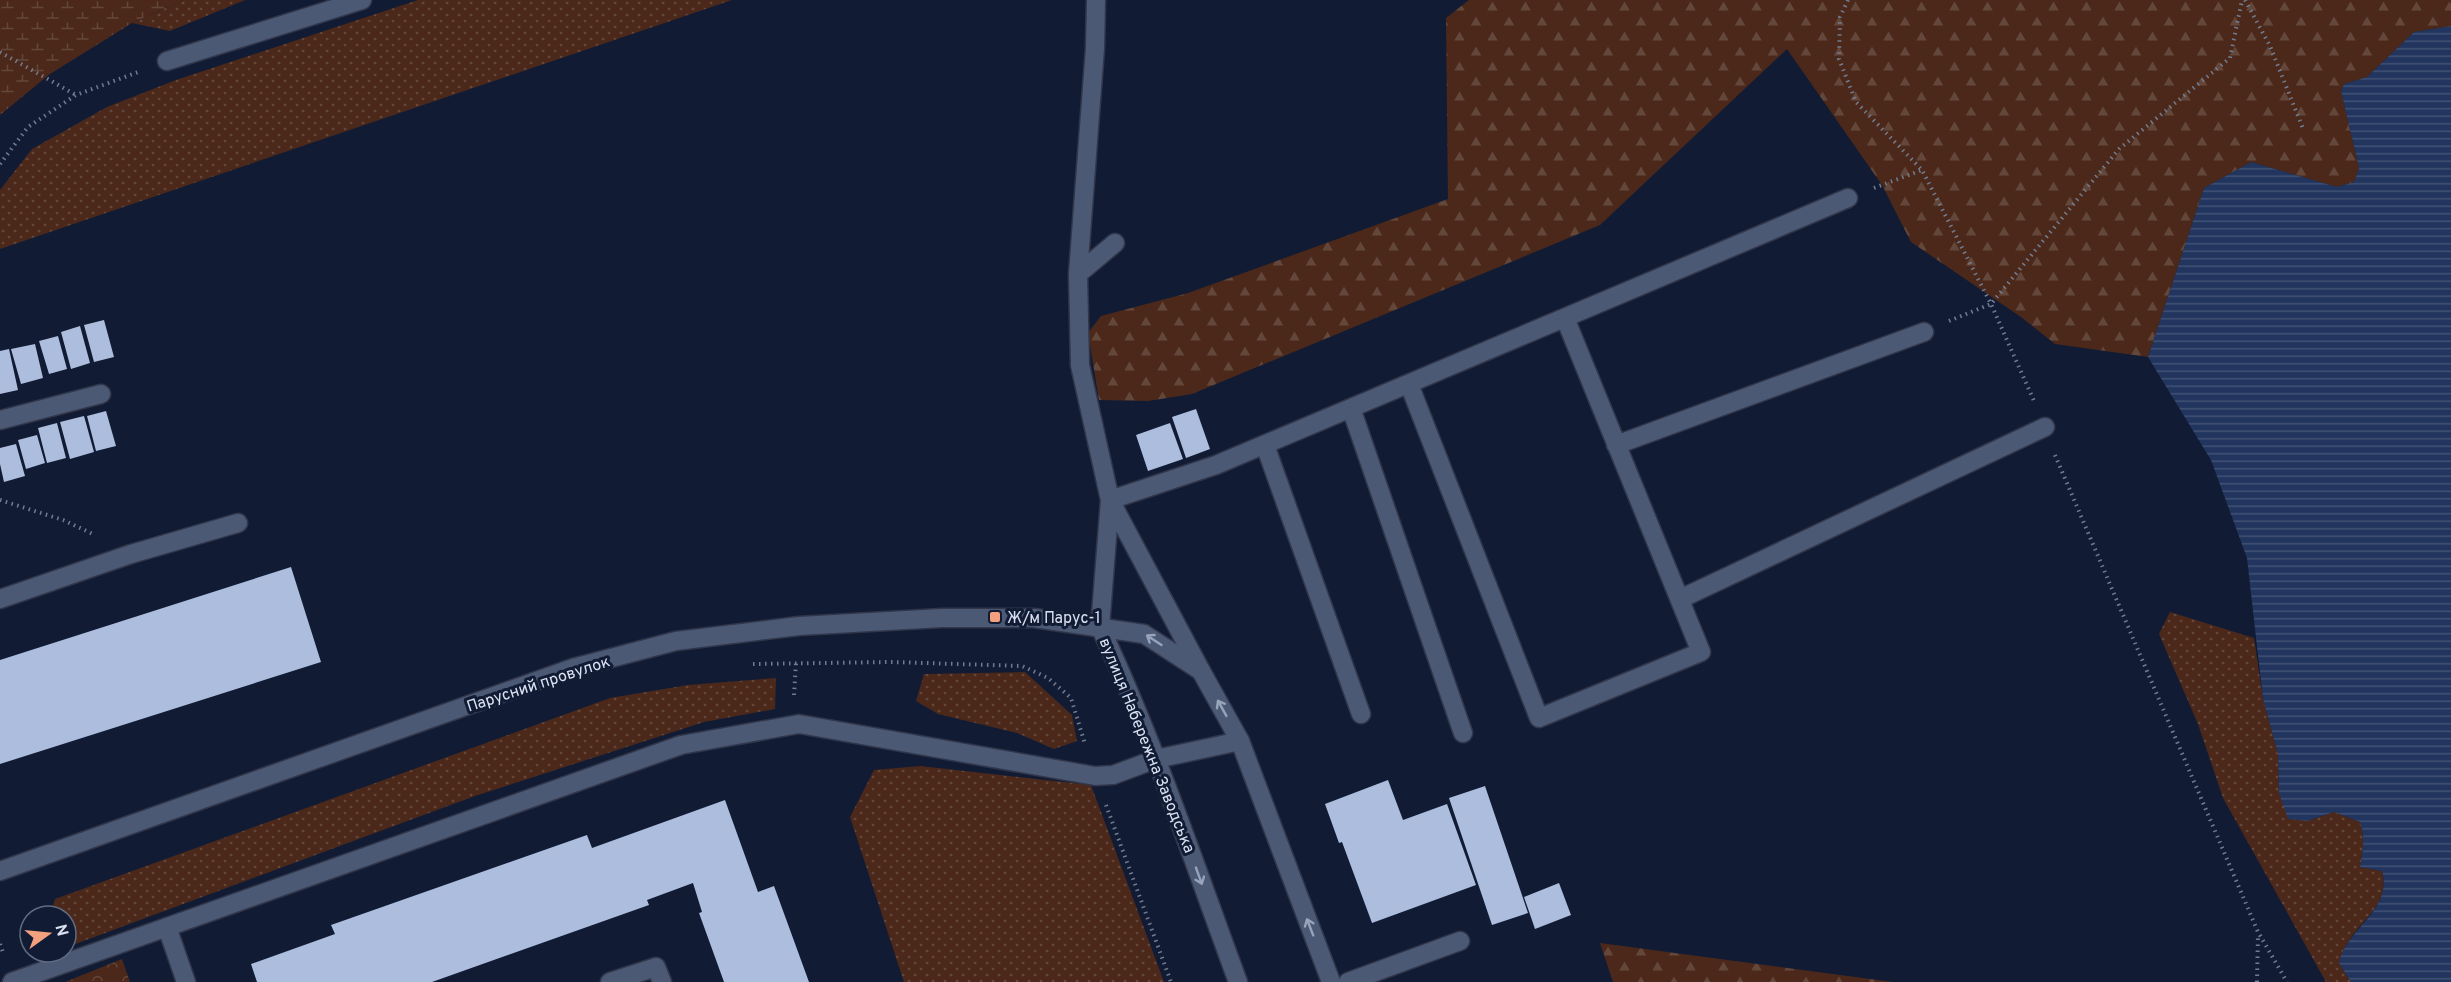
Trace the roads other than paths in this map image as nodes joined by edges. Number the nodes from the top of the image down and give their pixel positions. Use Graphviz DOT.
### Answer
graph roads {
  1 [pos="362,0"];
  2 [pos="1096,0"];
  3 [pos="167,61"];
  4 [pos="1848,198"];
  5 [pos="1115,243"];
  6 [pos="1078,274"];
  7 [pos="1565,318"];
  8 [pos="1924,332"];
  9 [pos="1409,384"];
  10 [pos="101,394"];
  11 [pos="1351,408"];
  12 [pos="0,420"];
  13 [pos="2045,427"];
  14 [pos="1265,445"];
  15 [pos="1616,445"];
  16 [pos="1110,500"];
  17 [pos="238,523"];
  18 [pos="0,599"];
  19 [pos="1680,599"];
  20 [pos="1100,627"];
  21 [pos="1201,671"];
  22 [pos="1361,714"];
  23 [pos="1463,733"];
  24 [pos="1240,741"];
  25 [pos="1156,759"];
  26 [pos="0,870"];
  27 [pos="167,927"];
  28 [pos="1460,941"];
  29 [pos="12,982"];
  30 [pos="186,982"];
  31 [pos="610,982"];
  32 [pos="662,982"];
  33 [pos="1238,982"];
  34 [pos="1331,982"];
  35 [pos="1348,982"];
  1 -- 3 [label="street"];
  2 -- 6 [label="street"];
  4 -- 7 [label="street"];
  5 -- 6 [label="street"];
  6 -- 16 [label="street"];
  7 -- 9 [label="street"];
  7 -- 15 [label="street"];
  8 -- 15 [label="street"];
  9 -- 11 [label="street"];
  9 -- 19 [label="street"];
  10 -- 12 [label="street"];
  11 -- 14 [label="street"];
  11 -- 23 [label="street"];
  13 -- 19 [label="street"];
  14 -- 16 [label="street"];
  14 -- 22 [label="street"];
  15 -- 19 [label="street"];
  16 -- 20 [label="street"];
  16 -- 21 [label="street"];
  17 -- 18 [label="street"];
  21 -- 20 [label="street, вулиця Набережна Заводська, one-way"];
  20 -- 25 [label="street, вулиця Набережна Заводська"];
  20 -- 26 [label="street, Парусний провулок"];
  24 -- 21 [label="street, вулиця Набережна Заводська, one-way"];
  24 -- 25 [label="street"];
  34 -- 24 [label="street, вулиця Набережна Заводська, one-way"];
  25 -- 27 [label="street"];
  25 -- 33 [label="street, вулиця Набережна Заводська, one-way"];
  27 -- 29 [label="street"];
  27 -- 30 [label="street"];
  28 -- 35 [label="street"];
  31 -- 32 [label="street"];
}
